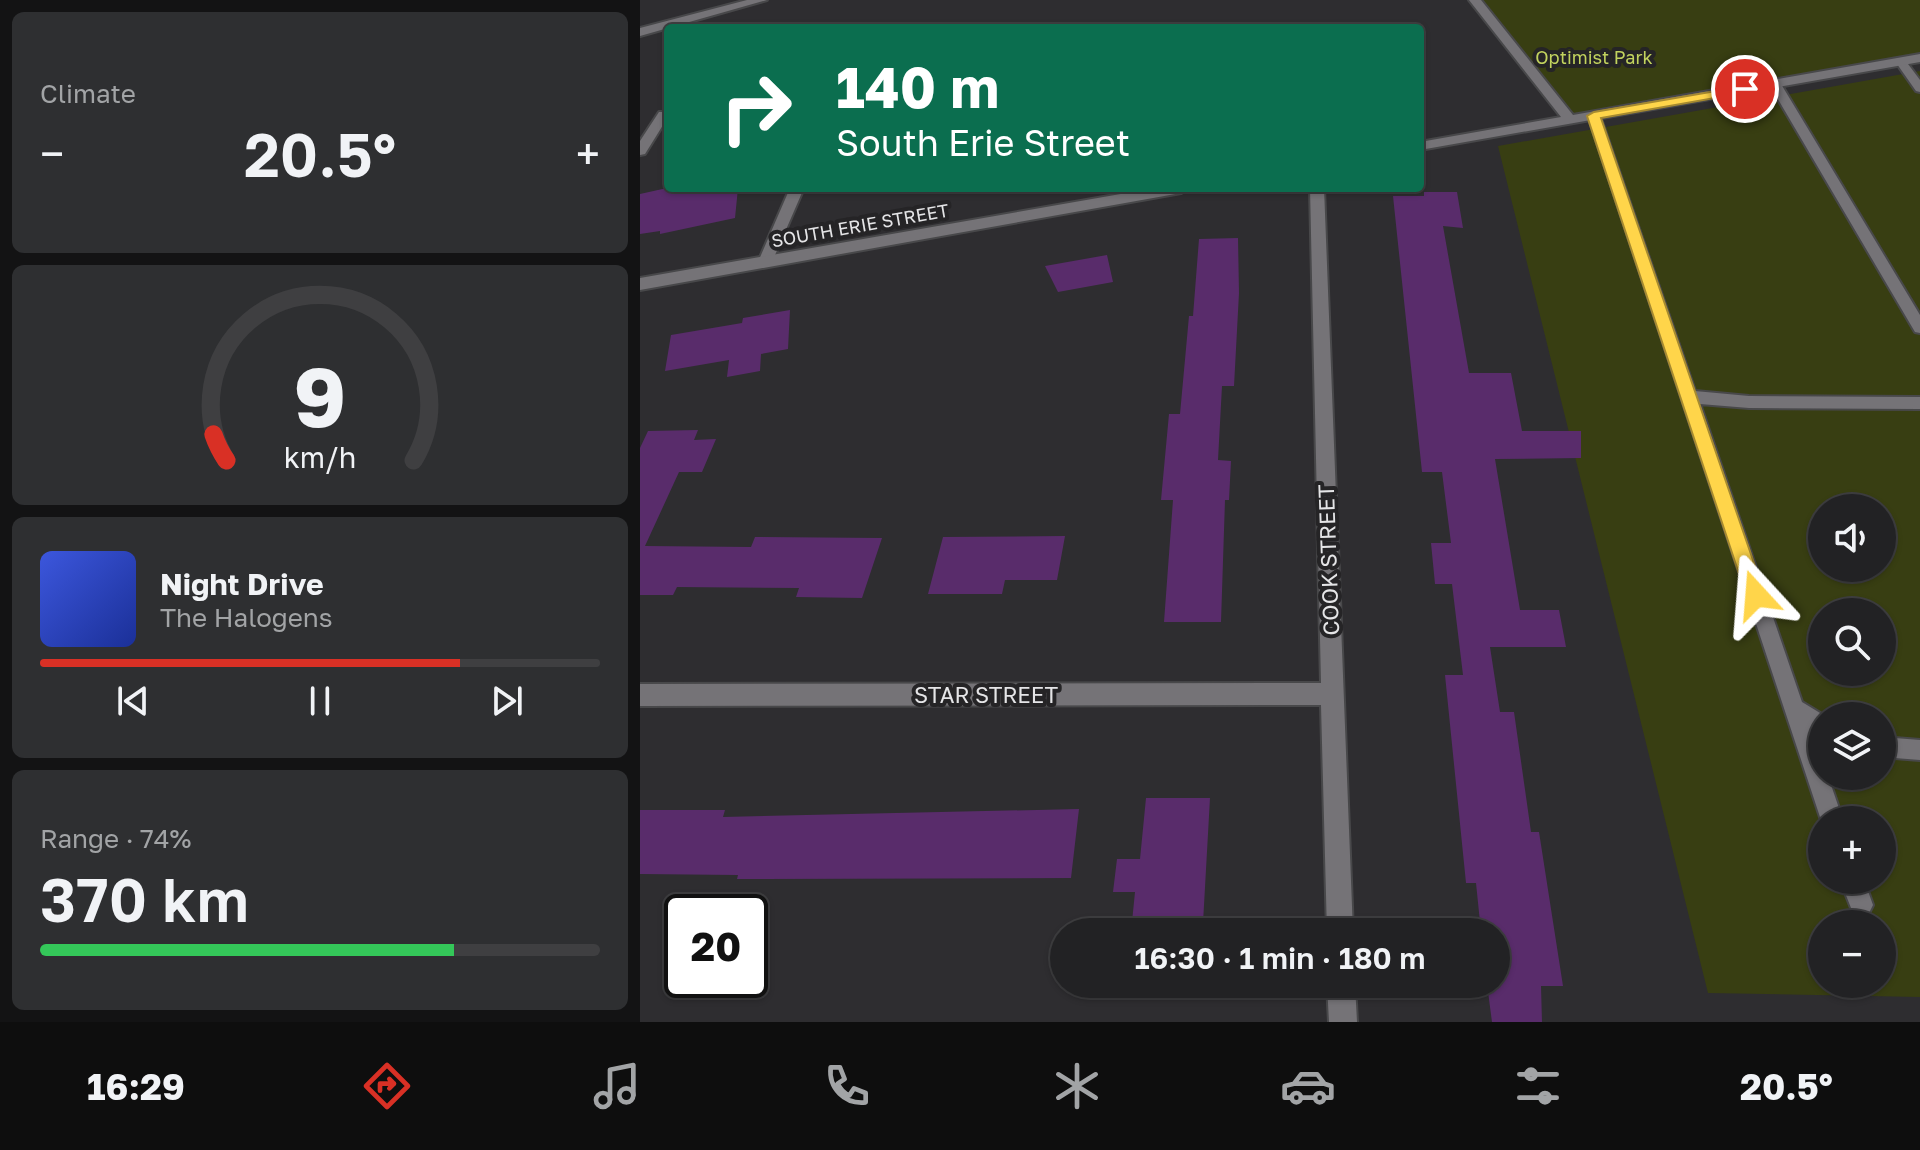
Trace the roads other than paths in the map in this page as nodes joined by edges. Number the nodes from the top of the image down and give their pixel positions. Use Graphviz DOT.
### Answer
graph roads {
  1 [pos="761,0"];
  2 [pos="1475,0"];
  3 [pos="670,24"];
  4 [pos="664,26"];
  5 [pos="640,32"];
  6 [pos="1920,58"];
  7 [pos="1901,62"];
  8 [pos="1775,84"];
  9 [pos="1920,88"];
  10 [pos="663,115"];
  11 [pos="1594,116"];
  12 [pos="1570,120"];
  13 [pos="1424,145"];
  14 [pos="640,151"];
  15 [pos="795,192"];
  16 [pos="1159,192"];
  17 [pos="1317,192"];
  18 [pos="765,262"];
  19 [pos="642,286"];
  20 [pos="1920,328"];
  21 [pos="1689,397"];
  22 [pos="1920,403"];
  23 [pos="1332,694"];
  24 [pos="640,695"];
  25 [pos="1794,708"];
  26 [pos="1808,717"];
  27 [pos="1896,748"];
  28 [pos="1920,750"];
  29 [pos="1827,806"];
  30 [pos="1857,894"];
  31 [pos="1861,905"];
  32 [pos="1340,918"];
  33 [pos="1342,998"];
  34 [pos="1343,1022"];
  1 -- 3 [label="street"];
  2 -- 12 [label="street"];
  4 -- 5 [label="street"];
  6 -- 7 [label="street"];
  7 -- 8 [label="street"];
  7 -- 9 [label="lane"];
  8 -- 11 [label="street"];
  8 -- 20 [label="lane"];
  10 -- 14 [label="lane"];
  11 -- 12 [label="street"];
  11 -- 21 [label="lane"];
  12 -- 13 [label="street"];
  15 -- 18 [label="lane"];
  16 -- 18 [label="street, SOUTH ERIE STREET"];
  17 -- 23 [label="street, COOK STREET"];
  18 -- 19 [label="street, SOUTH ERIE STREET"];
  21 -- 22 [label="lane"];
  21 -- 25 [label="lane"];
  23 -- 24 [label="street, STAR STREET"];
  23 -- 32 [label="street, COOK STREET"];
  25 -- 26 [label="lane"];
  25 -- 29 [label="lane"];
  27 -- 28 [label="lane"];
  30 -- 31 [label="lane"];
  33 -- 34 [label="street"];
}
